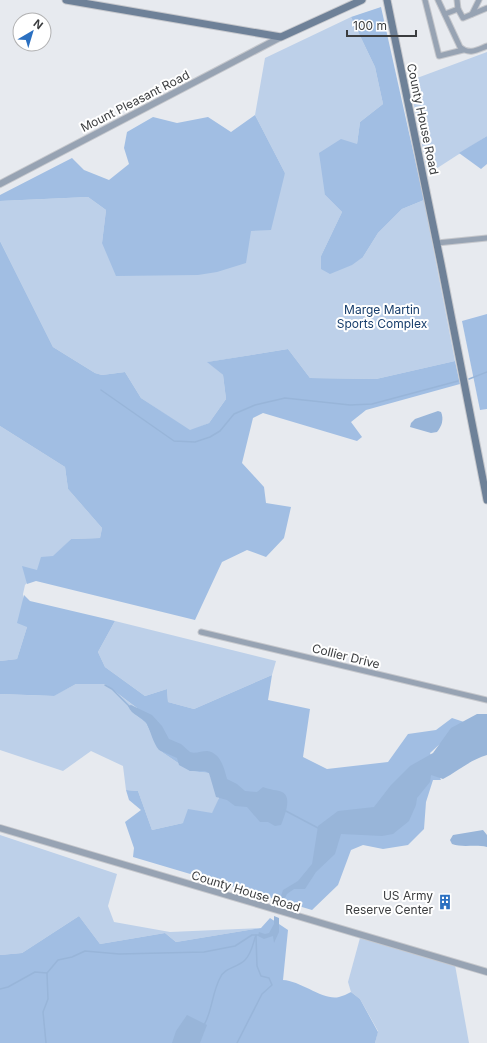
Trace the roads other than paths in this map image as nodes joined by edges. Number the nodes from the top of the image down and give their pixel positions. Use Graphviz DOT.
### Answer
graph roads {
  1 [pos="66,0"];
  2 [pos="362,0"];
  3 [pos="387,0"];
  4 [pos="425,0"];
  5 [pos="438,0"];
  6 [pos="457,0"];
  7 [pos="479,0"];
  8 [pos="487,8"];
  9 [pos="458,9"];
  10 [pos="445,14"];
  11 [pos="472,14"];
  12 [pos="281,38"];
  13 [pos="487,46"];
  14 [pos="463,50"];
  15 [pos="0,184"];
  16 [pos="487,238"];
  17 [pos="437,242"];
  18 [pos="487,500"];
  19 [pos="201,632"];
  20 [pos="487,700"];
  21 [pos="0,828"];
  22 [pos="487,972"];
  1 -- 12 [label="main road"];
  2 -- 12 [label="main road"];
  3 -- 17 [label="main road, County House Road"];
  4 -- 14 [label="street"];
  5 -- 10 [label="street"];
  6 -- 9 [label="street"];
  7 -- 11 [label="street"];
  8 -- 11 [label="street"];
  9 -- 10 [label="street"];
  9 -- 11 [label="street"];
  10 -- 14 [label="street"];
  12 -- 15 [label="street, Mount Pleasant Road"];
  13 -- 14 [label="street"];
  16 -- 17 [label="street"];
  17 -- 18 [label="main road, County House Road"];
  19 -- 20 [label="street, Collier Drive"];
  21 -- 22 [label="street, County House Road"];
}
